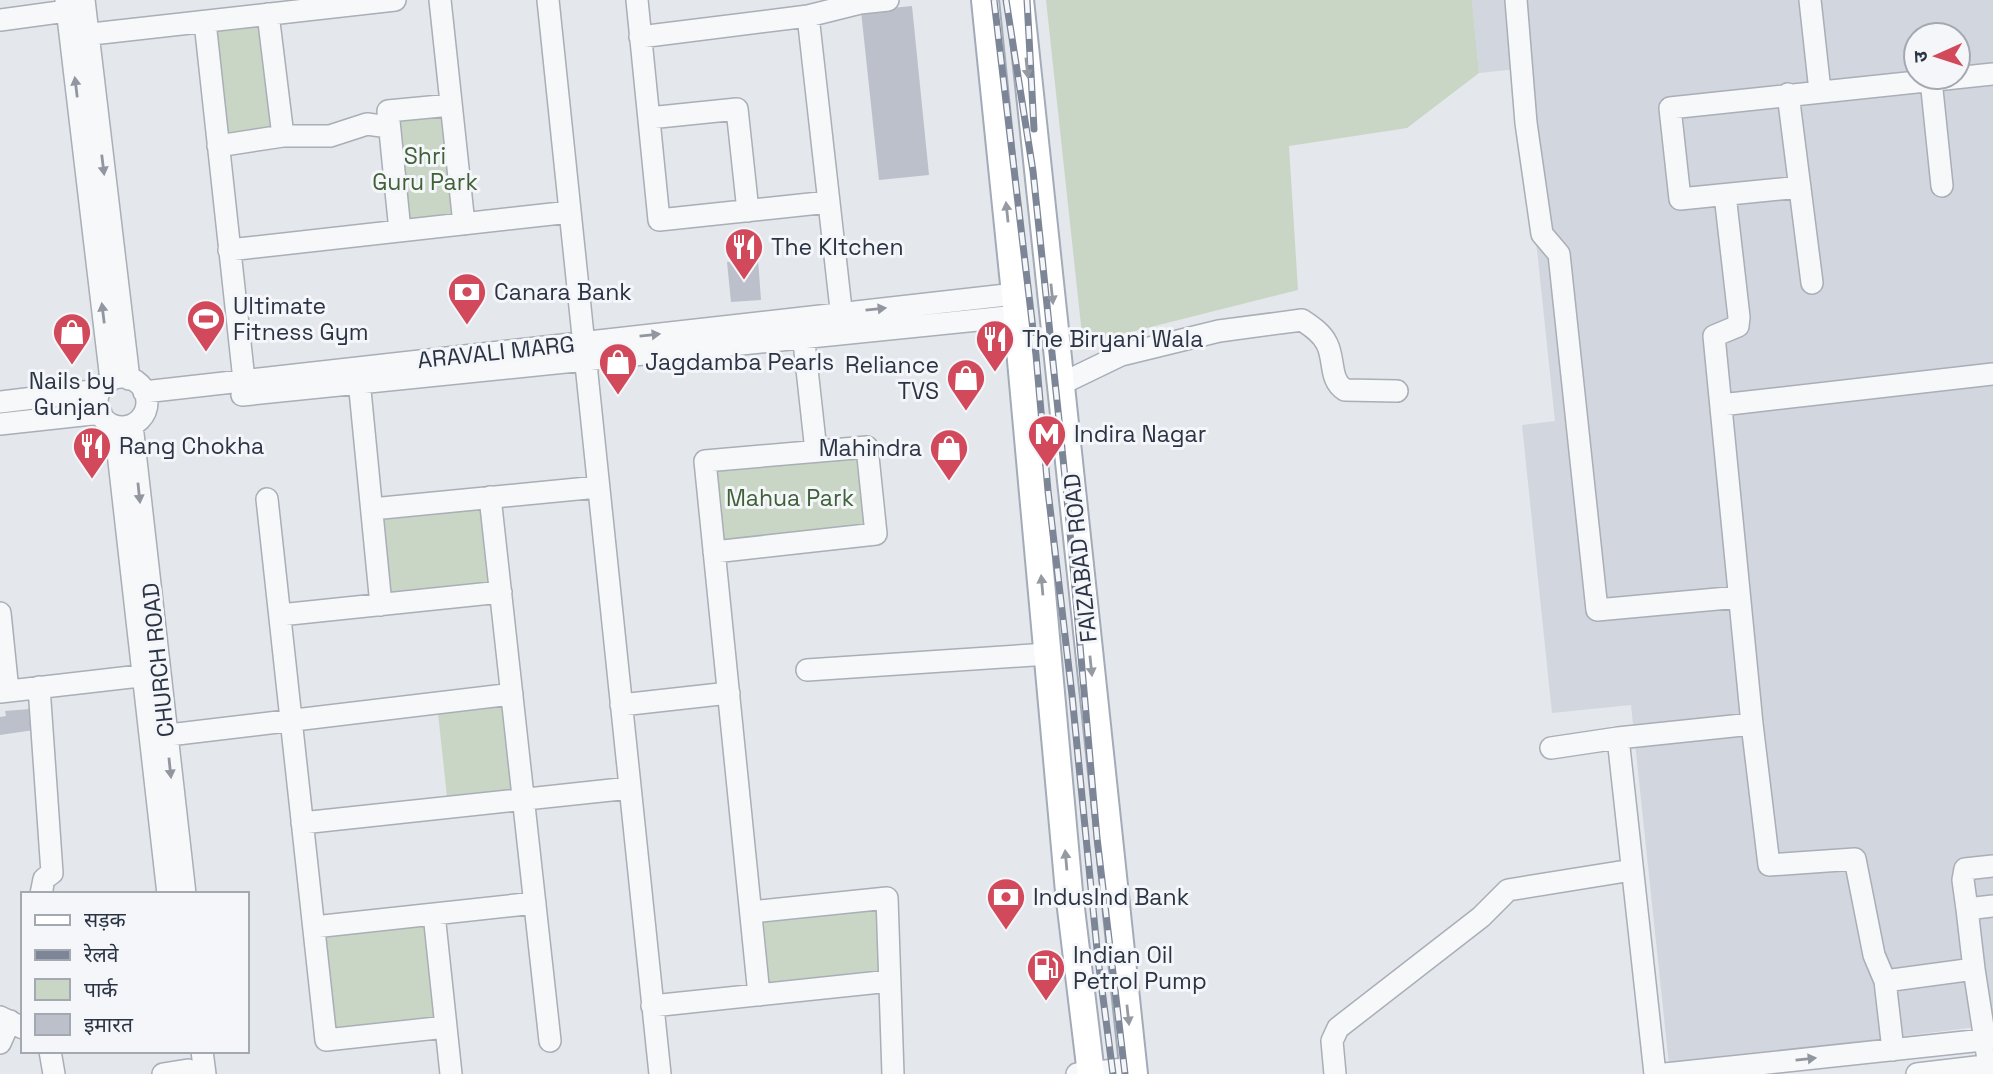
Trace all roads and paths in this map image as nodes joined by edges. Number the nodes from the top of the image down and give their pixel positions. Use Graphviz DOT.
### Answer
graph roads {
  1 [pos="395,0"];
  2 [pos="440,0"];
  3 [pos="548,0"];
  4 [pos="637,0"];
  5 [pos="888,0"];
  6 [pos="985,0"];
  7 [pos="1020,0"];
  8 [pos="1516,0"];
  9 [pos="1810,0"];
  10 [pos="75,5"];
  11 [pos="268,14"];
  12 [pos="808,16"];
  13 [pos="0,20"];
  14 [pos="205,22"];
  15 [pos="79,36"];
  16 [pos="640,37"];
  17 [pos="1993,74"];
  18 [pos="1972,76"];
  19 [pos="1902,83"];
  20 [pos="1820,91"];
  21 [pos="1932,91"];
  22 [pos="1788,94"];
  23 [pos="451,105"];
  24 [pos="649,118"];
  25 [pos="389,127"];
  26 [pos="283,136"];
  27 [pos="218,146"];
  28 [pos="1942,186"];
  29 [pos="1800,187"];
  30 [pos="1725,195"];
  31 [pos="829,202"];
  32 [pos="748,211"];
  33 [pos="570,212"];
  34 [pos="464,224"];
  35 [pos="400,231"];
  36 [pos="229,250"];
  37 [pos="1812,283"];
  38 [pos="1016,305"];
  39 [pos="843,323"];
  40 [pos="802,327"];
  41 [pos="584,351"];
  42 [pos="1993,374"];
  43 [pos="358,375"];
  44 [pos="244,380"];
  45 [pos="1061,384"];
  46 [pos="126,389"];
  47 [pos="1397,391"];
  48 [pos="0,402"];
  49 [pos="1721,405"];
  50 [pos="116,422"];
  51 [pos="0,424"];
  52 [pos="816,451"];
  53 [pos="598,487"];
  54 [pos="491,497"];
  55 [pos="267,499"];
  56 [pos="372,509"];
  57 [pos="714,552"];
  58 [pos="501,592"];
  59 [pos="1739,597"];
  60 [pos="382,605"];
  61 [pos="0,614"];
  62 [pos="280,615"];
  63 [pos="1048,654"];
  64 [pos="807,670"];
  65 [pos="151,674"];
  66 [pos="38,687"];
  67 [pos="4,691"];
  68 [pos="729,693"];
  69 [pos="512,694"];
  70 [pos="621,705"];
  71 [pos="291,720"];
  72 [pos="1752,724"];
  73 [pos="159,736"];
  74 [pos="1618,738"];
  75 [pos="1551,748"];
  76 [pos="630,788"];
  77 [pos="523,799"];
  78 [pos="302,823"];
  79 [pos="1993,866"];
  80 [pos="1632,870"];
  81 [pos="41,892"];
  82 [pos="168,892"];
  83 [pos="185,892"];
  84 [pos="534,903"];
  85 [pos="1993,906"];
  86 [pos="1967,909"];
  87 [pos="751,912"];
  88 [pos="434,914"];
  89 [pos="314,927"];
  90 [pos="1974,969"];
  91 [pos="890,981"];
  92 [pos="1885,981"];
  93 [pos="759,995"];
  94 [pos="652,1006"];
  95 [pos="11,1022"];
  96 [pos="446,1027"];
  97 [pos="1988,1040"];
  98 [pos="550,1041"];
  99 [pos="0,1043"];
  100 [pos="1892,1050"];
  101 [pos="50,1053"];
  102 [pos="1991,1066"];
  103 [pos="192,1067"];
  104 [pos="1134,1071"];
  105 [pos="54,1074"];
  106 [pos="163,1074"];
  107 [pos="451,1074"];
  108 [pos="660,1074"];
  109 [pos="892,1074"];
  110 [pos="1086,1074"];
  111 [pos="1335,1074"];
  112 [pos="1655,1074"];
  113 [pos="1665,1074"];
  114 [pos="1917,1074"];
  1 -- 11 [label="street"];
  2 -- 23 [label="street"];
  3 -- 33 [label="street"];
  4 -- 16 [label="street"];
  5 -- 12 [label="street"];
  38 -- 6 [label="main road, FAIZABAD ROAD, one-way"];
  7 -- 45 [label="main road, FAIZABAD ROAD, one-way"];
  8 -- 59 [label="street"];
  9 -- 20 [label="street"];
  10 -- 13 [label="street"];
  10 -- 15 [label="street"];
  11 -- 14 [label="street"];
  11 -- 26 [label="street"];
  12 -- 16 [label="street"];
  12 -- 31 [label="street"];
  14 -- 15 [label="street"];
  14 -- 27 [label="street"];
  15 -- 46 [label="street"];
  16 -- 24 [label="street"];
  17 -- 18 [label="street"];
  19 -- 20 [label="street"];
  20 -- 22 [label="street"];
  21 -- 28 [label="street"];
  22 -- 29 [label="street"];
  22 -- 30 [label="street"];
  23 -- 25 [label="street"];
  23 -- 34 [label="street"];
  24 -- 32 [label="street"];
  24 -- 32 [label="street"];
  25 -- 26 [label="street"];
  25 -- 35 [label="street"];
  26 -- 27 [label="street"];
  27 -- 36 [label="street"];
  29 -- 30 [label="street"];
  29 -- 37 [label="street"];
  30 -- 49 [label="street"];
  31 -- 32 [label="street"];
  31 -- 39 [label="street"];
  33 -- 34 [label="street"];
  33 -- 41 [label="street"];
  34 -- 35 [label="street"];
  35 -- 36 [label="street"];
  36 -- 44 [label="street"];
  38 -- 39 [label="street, ARAVALI MARG"];
  63 -- 38 [label="main road, FAIZABAD ROAD, one-way"];
  39 -- 40 [label="street, ARAVALI MARG"];
  40 -- 41 [label="street, ARAVALI MARG"];
  40 -- 52 [label="street"];
  41 -- 43 [label="street, ARAVALI MARG"];
  41 -- 53 [label="street"];
  42 -- 49 [label="street"];
  43 -- 44 [label="street, ARAVALI MARG"];
  43 -- 46 [label="street, ARAVALI MARG"];
  43 -- 56 [label="street"];
  44 -- 46 [label="street, ARAVALI MARG"];
  45 -- 47 [label="street"];
  45 -- 104 [label="main road, FAIZABAD ROAD, one-way"];
  46 -- 48 [label="street, ARAVALI MARG"];
  46 -- 50 [label="street"];
  46 -- 50 [label="street, CHURCH ROAD"];
  49 -- 59 [label="street"];
  50 -- 51 [label="street"];
  50 -- 65 [label="street, CHURCH ROAD"];
  52 -- 57 [label="street"];
  52 -- 57 [label="street"];
  53 -- 54 [label="street"];
  53 -- 70 [label="street"];
  54 -- 56 [label="street"];
  54 -- 58 [label="street"];
  55 -- 62 [label="street"];
  56 -- 60 [label="street"];
  57 -- 68 [label="street"];
  58 -- 60 [label="street"];
  58 -- 69 [label="street"];
  59 -- 72 [label="street"];
  60 -- 62 [label="street"];
  61 -- 67 [label="street"];
  62 -- 71 [label="street"];
  63 -- 64 [label="street"];
  110 -- 63 [label="main road, FAIZABAD ROAD, one-way"];
  65 -- 66 [label="street"];
  65 -- 73 [label="street, CHURCH ROAD"];
  66 -- 67 [label="street"];
  66 -- 81 [label="street"];
  68 -- 70 [label="street"];
  68 -- 87 [label="street"];
  69 -- 71 [label="street"];
  69 -- 77 [label="street"];
  70 -- 76 [label="street"];
  71 -- 73 [label="street"];
  71 -- 78 [label="street"];
  72 -- 74 [label="street"];
  72 -- 92 [label="street"];
  73 -- 82 [label="street, CHURCH ROAD"];
  73 -- 83 [label="street, CHURCH ROAD, one-way"];
  74 -- 75 [label="street"];
  74 -- 80 [label="street"];
  76 -- 77 [label="street"];
  76 -- 94 [label="street"];
  77 -- 78 [label="street"];
  77 -- 84 [label="street"];
  78 -- 89 [label="street"];
  79 -- 86 [label="street"];
  80 -- 111 [label="street"];
  80 -- 112 [label="street"];
  84 -- 88 [label="street"];
  84 -- 98 [label="street"];
  85 -- 86 [label="street"];
  86 -- 90 [label="street"];
  87 -- 91 [label="street"];
  87 -- 93 [label="street"];
  88 -- 89 [label="street"];
  88 -- 96 [label="street"];
  89 -- 96 [label="street"];
  90 -- 92 [label="street"];
  90 -- 97 [label="street"];
  91 -- 93 [label="street"];
  91 -- 109 [label="street"];
  92 -- 100 [label="street"];
  93 -- 94 [label="street"];
  94 -- 108 [label="street"];
  95 -- 99 [label="street"];
  96 -- 107 [label="street"];
  97 -- 100 [label="street"];
  97 -- 102 [label="street"];
  113 -- 100 [label="street, one-way"];
  101 -- 105 [label="street"];
  102 -- 114 [label="street"];
  103 -- 106 [label="street"];
  104 -- 110 [label="street"];
}
